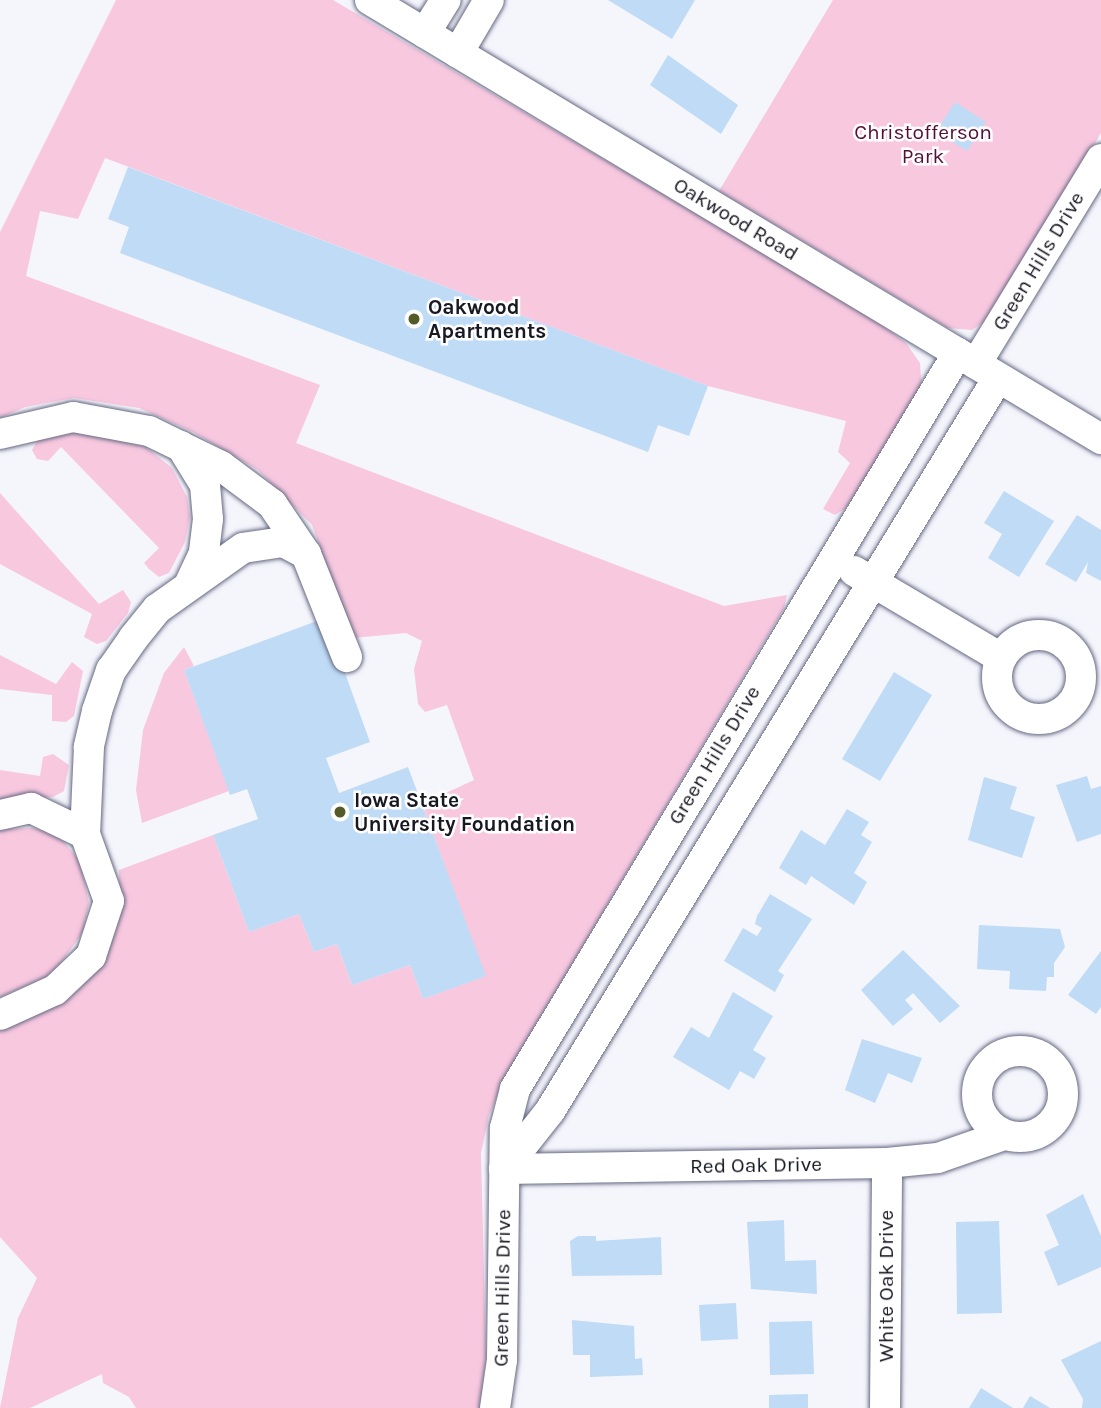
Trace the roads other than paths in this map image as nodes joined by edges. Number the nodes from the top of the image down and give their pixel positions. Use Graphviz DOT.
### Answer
graph roads {
  1 [pos="370,0"];
  2 [pos="446,0"];
  3 [pos="489,0"];
  4 [pos="425,33"];
  5 [pos="458,53"];
  6 [pos="1101,159"];
  7 [pos="977,365"];
  8 [pos="0,434"];
  9 [pos="1101,439"];
  10 [pos="181,446"];
  11 [pos="306,554"];
  12 [pos="834,558"];
  13 [pos="871,582"];
  14 [pos="190,583"];
  15 [pos="347,657"];
  16 [pos="1001,658"];
  17 [pos="0,815"];
  18 [pos="85,834"];
  19 [pos="664,837"];
  20 [pos="703,860"];
  21 [pos="0,1015"];
  22 [pos="1004,1135"];
  23 [pos="887,1163"];
  24 [pos="504,1169"];
  25 [pos="495,1408"];
  26 [pos="886,1408"];
  1 -- 4 [label="street, Oakwood Road"];
  2 -- 4 [label="street"];
  3 -- 5 [label="street"];
  4 -- 5 [label="street, Oakwood Road"];
  5 -- 7 [label="street, Oakwood Road"];
  6 -- 7 [label="street, Green Hills Drive"];
  7 -- 9 [label="street, Oakwood Road"];
  7 -- 12 [label="street, Green Hills Drive"];
  7 -- 13 [label="street, Green Hills Drive"];
  8 -- 10 [label="street"];
  10 -- 11 [label="street"];
  10 -- 14 [label="street"];
  11 -- 14 [label="street"];
  11 -- 15 [label="street"];
  12 -- 13 [label="street"];
  12 -- 19 [label="street, Green Hills Drive"];
  13 -- 16 [label="street"];
  13 -- 20 [label="street, Green Hills Drive"];
  14 -- 18 [label="street"];
  17 -- 18 [label="street"];
  18 -- 21 [label="street"];
  19 -- 20 [label="street"];
  19 -- 24 [label="street, Green Hills Drive"];
  20 -- 24 [label="street, Green Hills Drive"];
  22 -- 23 [label="street, Red Oak Drive"];
  23 -- 24 [label="street, Red Oak Drive"];
  23 -- 26 [label="street, White Oak Drive"];
  24 -- 25 [label="street, Green Hills Drive"];
}
